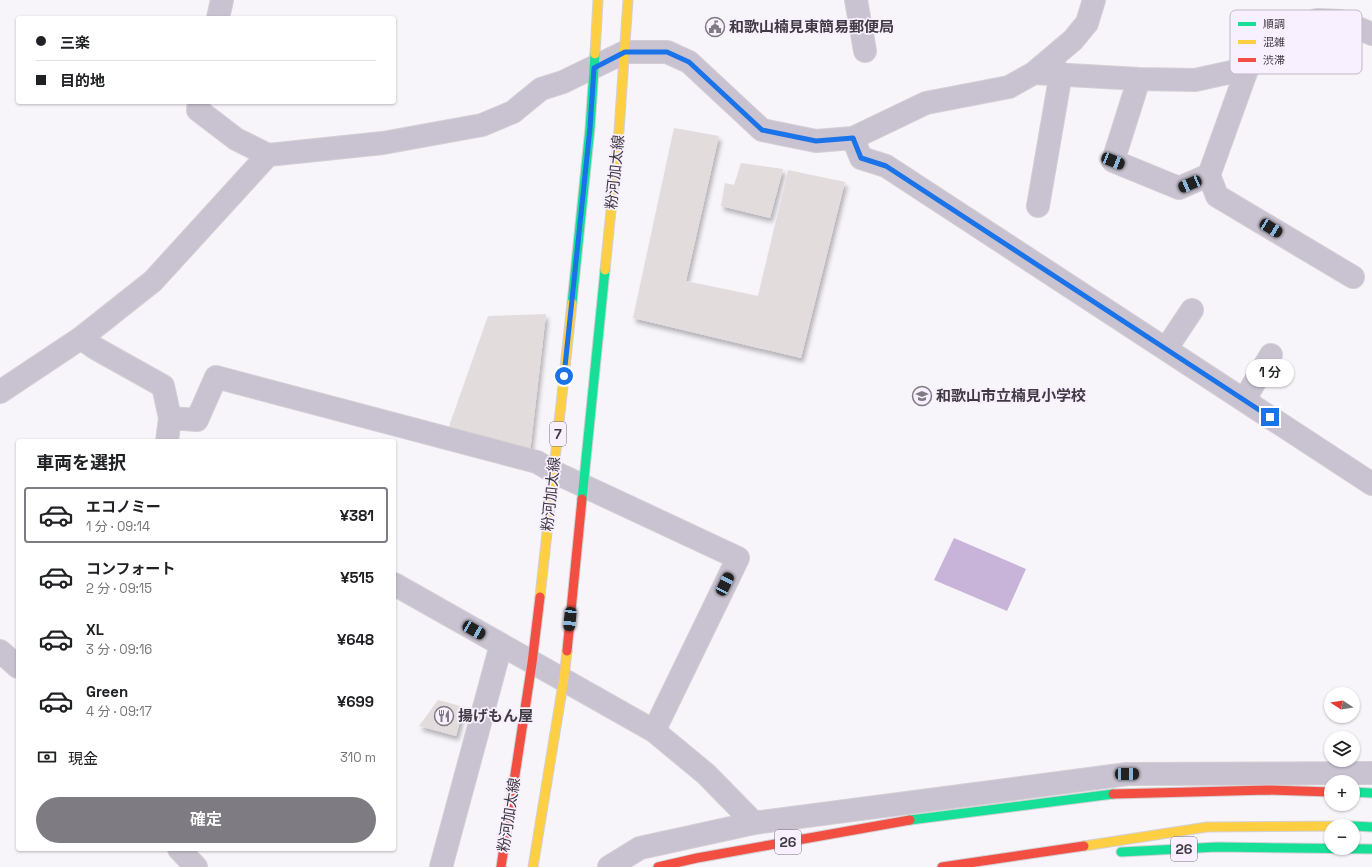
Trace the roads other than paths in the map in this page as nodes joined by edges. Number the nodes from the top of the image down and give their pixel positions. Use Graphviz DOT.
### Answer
graph roads {
  1 [pos="222,0"];
  2 [pos="598,0"];
  3 [pos="628,0"];
  4 [pos="856,0"];
  5 [pos="1094,0"];
  6 [pos="218,16"];
  7 [pos="1362,30"];
  8 [pos="1372,34"];
  9 [pos="865,51"];
  10 [pos="625,52"];
  11 [pos="594,68"];
  12 [pos="1230,72"];
  13 [pos="1034,73"];
  14 [pos="1061,73"];
  15 [pos="1245,74"];
  16 [pos="1139,79"];
  17 [pos="200,104"];
  18 [pos="853,138"];
  19 [pos="268,154"];
  20 [pos="1209,175"];
  21 [pos="1038,206"];
  22 [pos="1353,278"];
  23 [pos="1192,310"];
  24 [pos="80,338"];
  25 [pos="1166,349"];
  26 [pos="1271,355"];
  27 [pos="0,392"];
  28 [pos="1244,400"];
  29 [pos="170,418"];
  30 [pos="167,439"];
  31 [pos="554,472"];
  32 [pos="1372,482"];
  33 [pos="583,486"];
  34 [pos="396,585"];
  35 [pos="501,645"];
  36 [pos="0,651"];
  37 [pos="532,663"];
  38 [pos="16,665"];
  39 [pos="564,678"];
  40 [pos="654,731"];
  41 [pos="1372,773"];
  42 [pos="1324,792"];
  43 [pos="1360,792"];
  44 [pos="1372,793"];
  45 [pos="754,823"];
  46 [pos="1324,826"];
  47 [pos="1360,826"];
  48 [pos="1372,827"];
  49 [pos="1372,849"];
  50 [pos="181,851"];
  51 [pos="996,858"];
  52 [pos="196,867"];
  53 [pos="441,867"];
  54 [pos="501,867"];
  55 [pos="533,867"];
  56 [pos="609,867"];
  57 [pos="658,867"];
  58 [pos="942,867"];
  1 -- 6 [label="street"];
  2 -- 11 [label="main road, 粉河加太線 / 7"];
  3 -- 10 [label="main road, 粉河加太線 / 7"];
  4 -- 9 [label="street"];
  5 -- 13 [label="street"];
  7 -- 8 [label="street"];
  10 -- 11 [label="street"];
  10 -- 18 [label="street"];
  10 -- 33 [label="main road, 粉河加太線 / 7"];
  11 -- 19 [label="street"];
  11 -- 31 [label="main road, 粉河加太線 / 7"];
  12 -- 16 [label="street"];
  13 -- 14 [label="street"];
  13 -- 18 [label="street"];
  14 -- 16 [label="street"];
  14 -- 21 [label="street"];
  15 -- 20 [label="street"];
  16 -- 20 [label="street"];
  17 -- 19 [label="street"];
  18 -- 25 [label="street"];
  19 -- 24 [label="street"];
  20 -- 22 [label="street"];
  23 -- 25 [label="street"];
  24 -- 27 [label="street"];
  24 -- 29 [label="street"];
  25 -- 28 [label="street"];
  26 -- 28 [label="street"];
  28 -- 32 [label="street"];
  29 -- 30 [label="street"];
  29 -- 31 [label="street"];
  31 -- 33 [label="street"];
  31 -- 37 [label="main road, 粉河加太線 / 7"];
  33 -- 39 [label="main road, 粉河加太線 / 7"];
  33 -- 40 [label="street"];
  34 -- 35 [label="street"];
  35 -- 37 [label="street"];
  35 -- 53 [label="street"];
  36 -- 38 [label="street"];
  37 -- 39 [label="street"];
  37 -- 54 [label="main road, 粉河加太線 / 7"];
  39 -- 40 [label="street"];
  39 -- 55 [label="main road, 粉河加太線 / 7"];
  40 -- 45 [label="street"];
  41 -- 45 [label="street"];
  42 -- 57 [label="main road, 26"];
  43 -- 44 [label="main road"];
  45 -- 56 [label="street"];
  46 -- 51 [label="main road, 26"];
  47 -- 48 [label="main road, 26"];
  49 -- 51 [label="main road, 26"];
  50 -- 52 [label="street"];
  51 -- 58 [label="main road, 26"];
}
